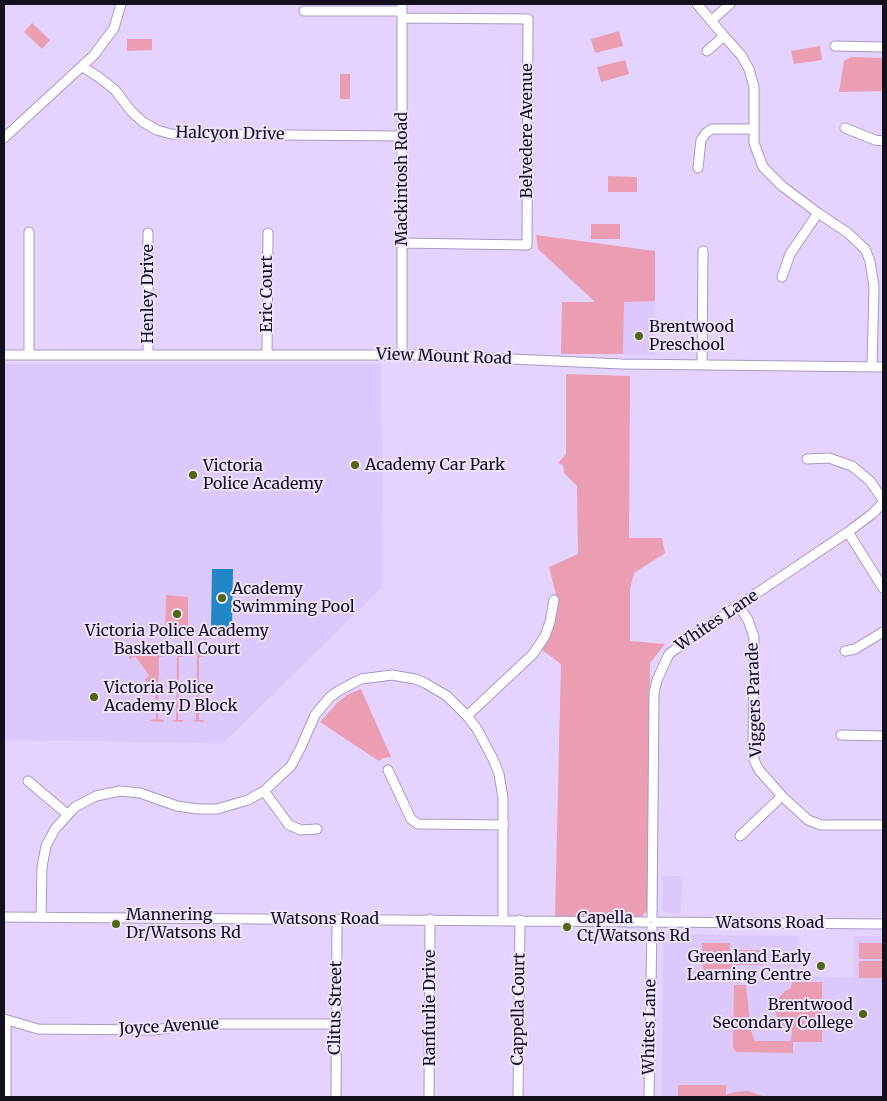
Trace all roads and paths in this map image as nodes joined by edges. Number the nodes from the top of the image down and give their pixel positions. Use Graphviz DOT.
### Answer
graph roads {
  1 [pos="121,4"];
  2 [pos="697,4"];
  3 [pos="730,4"];
  4 [pos="304,11"];
  5 [pos="402,11"];
  6 [pos="711,21"];
  7 [pos="724,36"];
  8 [pos="835,46"];
  9 [pos="883,47"];
  10 [pos="707,51"];
  11 [pos="83,67"];
  12 [pos="845,128"];
  13 [pos="753,129"];
  14 [pos="402,136"];
  15 [pos="4,138"];
  16 [pos="883,141"];
  17 [pos="698,168"];
  18 [pos="818,213"];
  19 [pos="29,232"];
  20 [pos="268,233"];
  21 [pos="148,234"];
  22 [pos="402,244"];
  23 [pos="703,250"];
  24 [pos="782,277"];
  25 [pos="4,354"];
  26 [pos="29,355"];
  27 [pos="148,355"];
  28 [pos="267,355"];
  29 [pos="402,355"];
  30 [pos="702,364"];
  31 [pos="872,366"];
  32 [pos="883,366"];
  33 [pos="807,459"];
  34 [pos="883,501"];
  35 [pos="848,532"];
  36 [pos="883,588"];
  37 [pos="554,600"];
  38 [pos="739,606"];
  39 [pos="883,632"];
  40 [pos="845,651"];
  41 [pos="467,716"];
  42 [pos="841,736"];
  43 [pos="883,736"];
  44 [pos="388,770"];
  45 [pos="28,781"];
  46 [pos="264,791"];
  47 [pos="782,796"];
  48 [pos="66,814"];
  49 [pos="883,825"];
  50 [pos="504,826"];
  51 [pos="317,829"];
  52 [pos="740,836"];
  53 [pos="4,917"];
  54 [pos="41,917"];
  55 [pos="337,919"];
  56 [pos="430,919"];
  57 [pos="503,920"];
  58 [pos="520,920"];
  59 [pos="652,922"];
  60 [pos="883,924"];
  61 [pos="5,1019"];
  62 [pos="335,1024"];
  63 [pos="6,1097"];
  64 [pos="336,1097"];
  65 [pos="429,1097"];
  66 [pos="518,1097"];
  67 [pos="650,1097"];
  1 -- 11 [label="street"];
  2 -- 6 [label="street"];
  3 -- 6 [label="street"];
  4 -- 5 [label="street"];
  5 -- 14 [label="street, Mackintosh Road"];
  5 -- 22 [label="street, Belvedere Avenue"];
  6 -- 7 [label="street"];
  7 -- 10 [label="street"];
  7 -- 13 [label="street"];
  8 -- 9 [label="street"];
  11 -- 14 [label="street, Halcyon Drive"];
  11 -- 15 [label="street"];
  12 -- 16 [label="street"];
  13 -- 17 [label="street"];
  13 -- 18 [label="street"];
  14 -- 22 [label="street, Mackintosh Road"];
  18 -- 24 [label="street"];
  18 -- 31 [label="street"];
  19 -- 26 [label="street"];
  20 -- 28 [label="street, Eric Court"];
  21 -- 27 [label="street, Henley Drive"];
  22 -- 29 [label="street, Mackintosh Road"];
  23 -- 30 [label="street"];
  25 -- 26 [label="street, View Mount Road"];
  26 -- 27 [label="street, View Mount Road"];
  27 -- 28 [label="street, View Mount Road"];
  28 -- 29 [label="street, View Mount Road"];
  29 -- 30 [label="street, View Mount Road"];
  30 -- 31 [label="street, View Mount Road"];
  31 -- 32 [label="street, View Mount Road"];
  33 -- 34 [label="street"];
  34 -- 35 [label="street, Whites Lane"];
  35 -- 36 [label="street"];
  35 -- 38 [label="street, Whites Lane"];
  37 -- 41 [label="street"];
  38 -- 47 [label="street, Viggers Parade"];
  38 -- 59 [label="street, Whites Lane"];
  39 -- 40 [label="street"];
  41 -- 46 [label="street"];
  41 -- 50 [label="street"];
  42 -- 43 [label="street"];
  44 -- 50 [label="street"];
  45 -- 48 [label="street"];
  46 -- 48 [label="street"];
  46 -- 51 [label="street"];
  47 -- 49 [label="street, Viggers Parade"];
  47 -- 52 [label="street"];
  48 -- 54 [label="street"];
  50 -- 57 [label="street"];
  53 -- 54 [label="street, Watsons Road"];
  54 -- 55 [label="street, Watsons Road"];
  55 -- 56 [label="street, Watsons Road"];
  55 -- 62 [label="street, Clitus Street"];
  56 -- 57 [label="street, Watsons Road"];
  56 -- 65 [label="street, Ranfurlie Drive"];
  57 -- 58 [label="street, Watsons Road"];
  58 -- 59 [label="street, Watsons Road"];
  58 -- 66 [label="street, Cappella Court"];
  59 -- 60 [label="street, Watsons Road"];
  59 -- 67 [label="street, Whites Lane"];
  61 -- 62 [label="street, Joyce Avenue"];
  61 -- 63 [label="street"];
  62 -- 64 [label="street, Clitus Street"];
}
